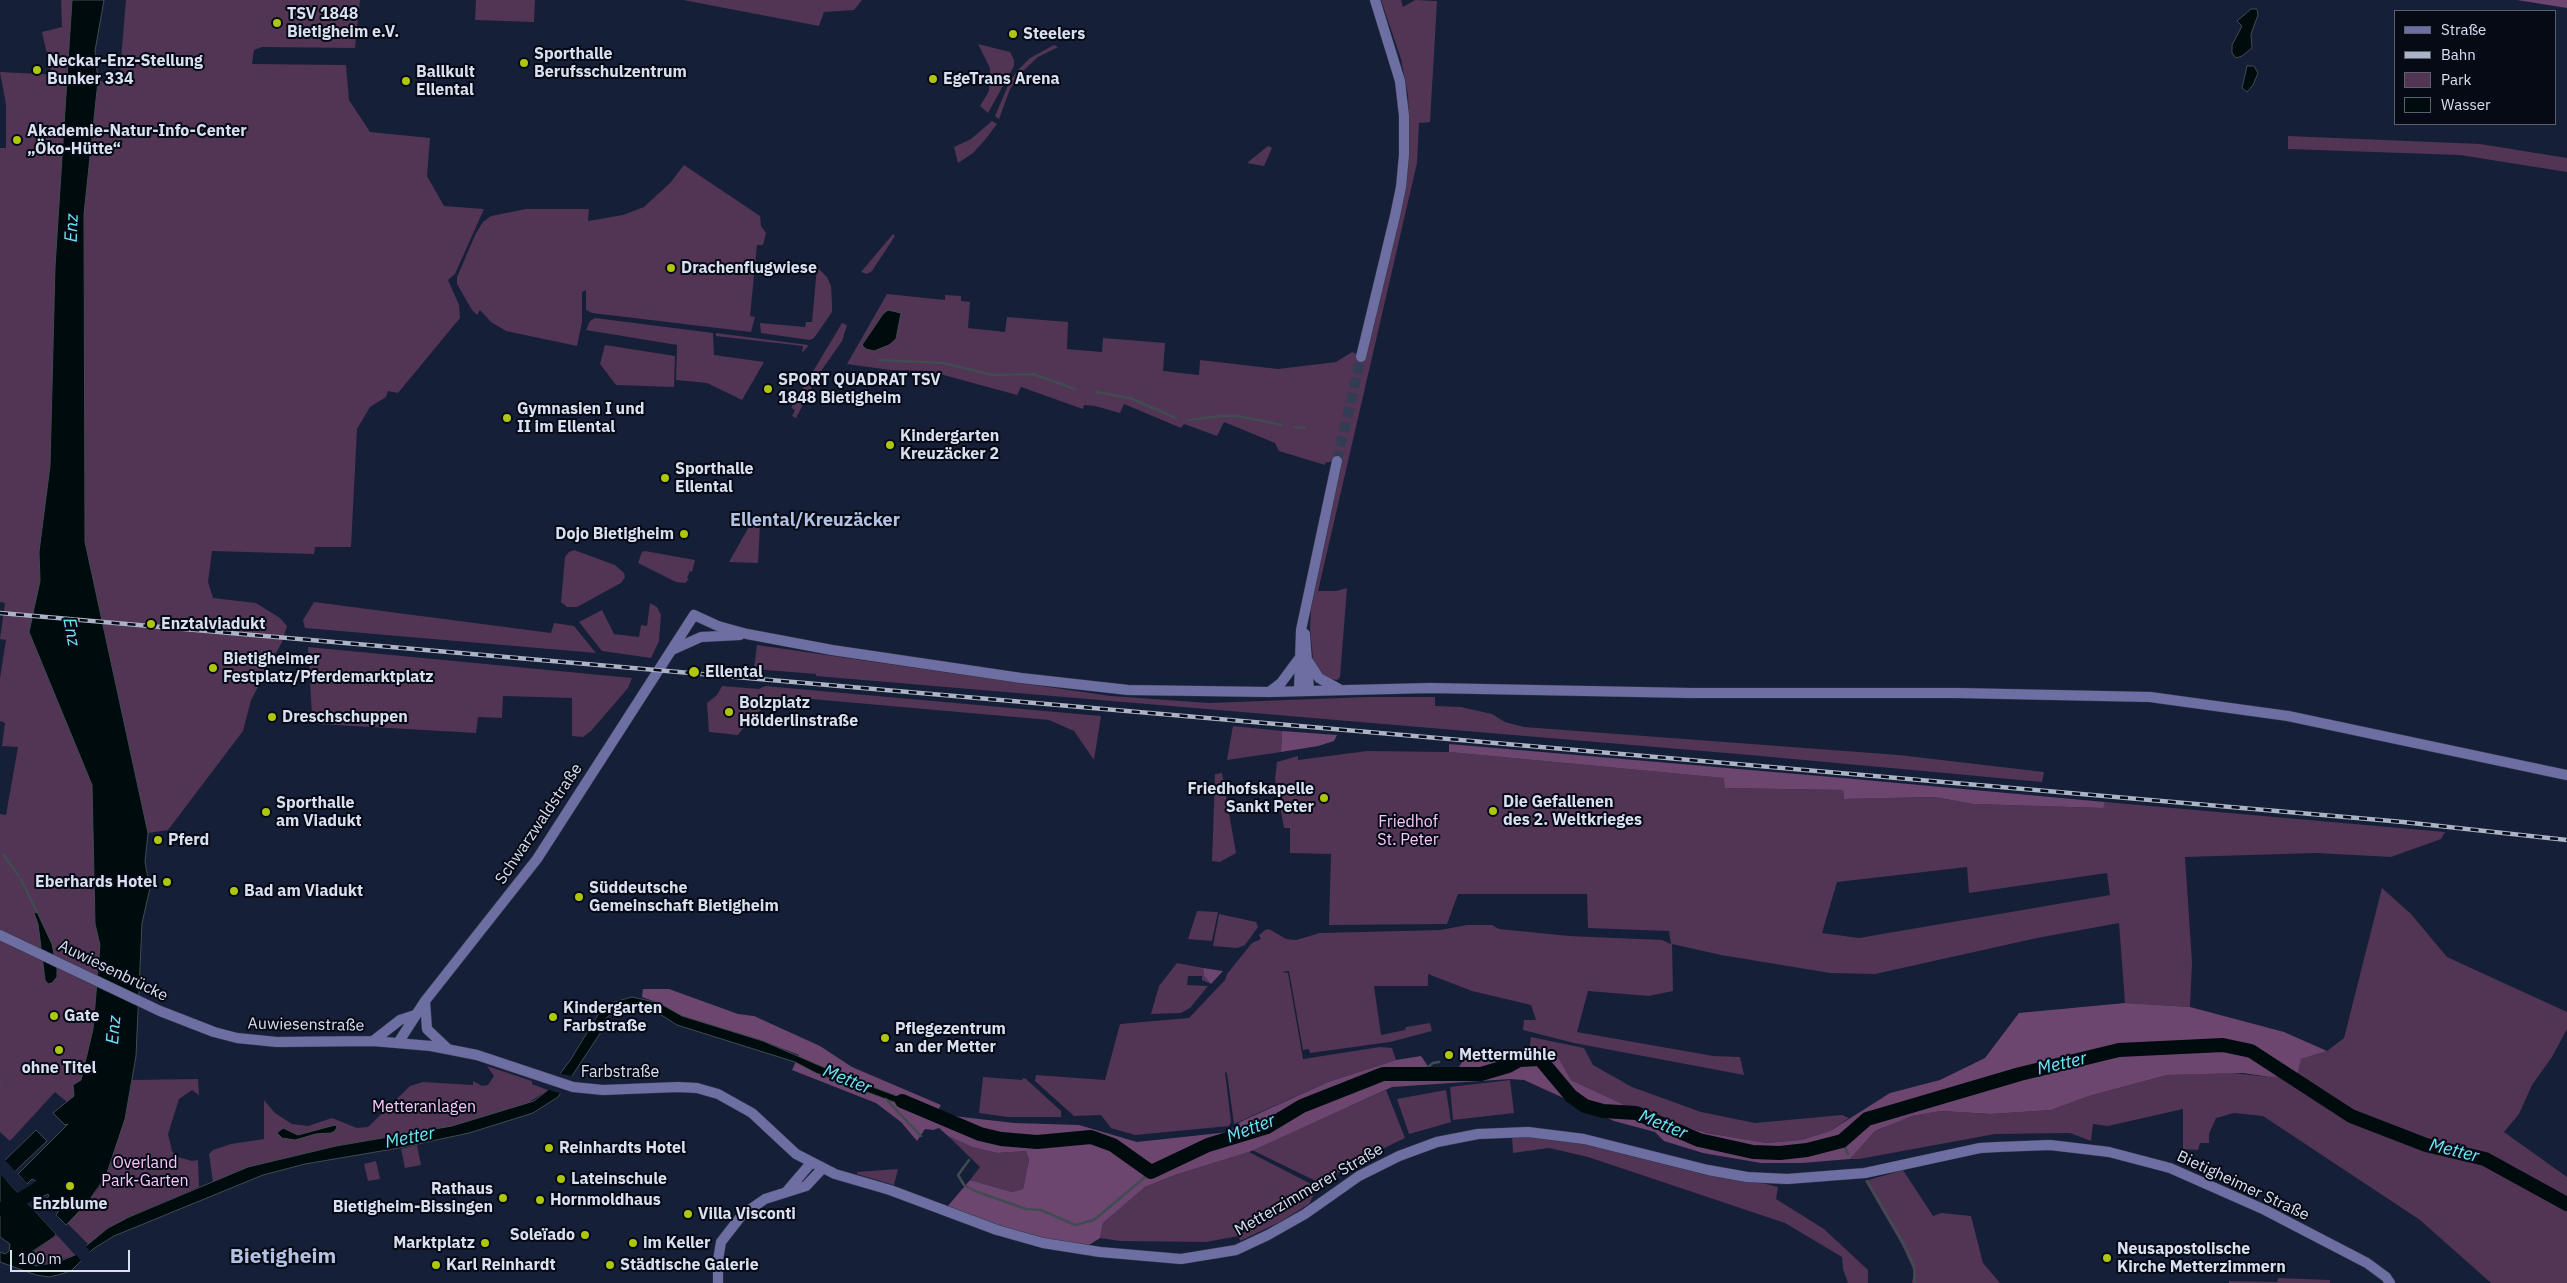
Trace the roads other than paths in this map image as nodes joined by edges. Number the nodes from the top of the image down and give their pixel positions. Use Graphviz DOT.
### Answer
graph roads {
  1 [pos="1375,0"];
  2 [pos="1361,358"];
  3 [pos="1337,461"];
  4 [pos="747,634"];
  5 [pos="671,650"];
  6 [pos="1303,660"];
  7 [pos="1340,690"];
  8 [pos="1304,691"];
  9 [pos="1269,692"];
  10 [pos="2567,774"];
  11 [pos="0,934"];
  12 [pos="425,1001"];
  13 [pos="415,1016"];
  14 [pos="214,1032"];
  15 [pos="373,1041"];
  16 [pos="398,1043"];
  17 [pos="448,1048"];
  18 [pos="1980,1148"];
  19 [pos="811,1163"];
  20 [pos="822,1169"];
  21 [pos="786,1192"];
  22 [pos="718,1283"];
  23 [pos="2390,1283"];
  1 -- 2 [label="main road"];
  3 -- 6 [label="main road"];
  4 -- 5 [label="main road"];
  4 -- 5 [label="main road, Schwarzwaldstraße"];
  4 -- 9 [label="main road"];
  5 -- 12 [label="main road, Schwarzwaldstraße"];
  6 -- 7 [label="main road"];
  6 -- 8 [label="main road"];
  6 -- 9 [label="main road"];
  7 -- 8 [label="main road"];
  7 -- 10 [label="main road"];
  8 -- 9 [label="main road"];
  11 -- 14 [label="main road, Auwiesenbrücke"];
  12 -- 13 [label="main road, Schwarzwaldstraße"];
  12 -- 17 [label="main road"];
  13 -- 15 [label="main road"];
  13 -- 16 [label="main road, Schwarzwaldstraße"];
  14 -- 15 [label="main road, Auwiesenstraße"];
  15 -- 16 [label="main road, Auwiesenstraße"];
  16 -- 17 [label="main road, Farbstraße"];
  17 -- 19 [label="main road, Farbstraße"];
  18 -- 20 [label="main road, Metterzimmerer Straße"];
  18 -- 23 [label="main road, Bietigheimer Straße"];
  19 -- 20 [label="main road, Farbstraße"];
  19 -- 21 [label="main road"];
  20 -- 21 [label="main road"];
  21 -- 22 [label="main road"];
}
